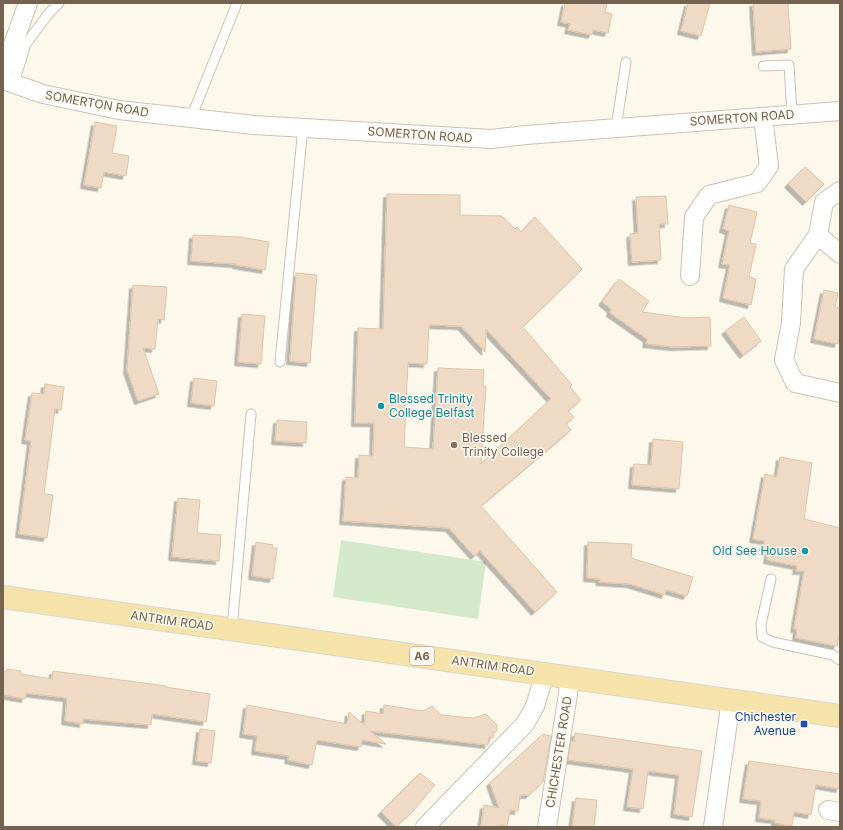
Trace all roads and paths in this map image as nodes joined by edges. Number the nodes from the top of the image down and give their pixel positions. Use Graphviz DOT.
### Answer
graph roads {
  1 [pos="28,3"];
  2 [pos="60,3"];
  3 [pos="237,3"];
  4 [pos="626,62"];
  5 [pos="763,66"];
  6 [pos="7,78"];
  7 [pos="840,111"];
  8 [pos="792,114"];
  9 [pos="763,117"];
  10 [pos="191,118"];
  11 [pos="303,127"];
  12 [pos="616,128"];
  13 [pos="840,191"];
  14 [pos="818,236"];
  15 [pos="840,254"];
  16 [pos="690,276"];
  17 [pos="280,362"];
  18 [pos="840,393"];
  19 [pos="251,414"];
  20 [pos="771,579"];
  21 [pos="3,597"];
  22 [pos="232,629"];
  23 [pos="840,660"];
  24 [pos="545,673"];
  25 [pos="569,677"];
  26 [pos="731,700"];
  27 [pos="839,713"];
  28 [pos="425,827"];
  29 [pos="547,827"];
  30 [pos="713,827"];
  1 -- 6 [label="street"];
  2 -- 6 [label="lane"];
  3 -- 10 [label="lane"];
  4 -- 12 [label="lane"];
  5 -- 8 [label="lane"];
  6 -- 10 [label="street, SOMERTON ROAD"];
  7 -- 8 [label="street, SOMERTON ROAD"];
  8 -- 9 [label="street, SOMERTON ROAD"];
  9 -- 12 [label="street, SOMERTON ROAD"];
  9 -- 16 [label="street"];
  10 -- 11 [label="street, SOMERTON ROAD"];
  11 -- 12 [label="street, SOMERTON ROAD"];
  11 -- 17 [label="lane"];
  13 -- 14 [label="street"];
  14 -- 15 [label="street"];
  14 -- 18 [label="street"];
  19 -- 22 [label="lane"];
  20 -- 23 [label="lane"];
  21 -- 22 [label="main road, ANTRIM ROAD / A6"];
  22 -- 24 [label="main road, ANTRIM ROAD / A6"];
  24 -- 25 [label="main road, ANTRIM ROAD / A6"];
  24 -- 28 [label="street"];
  25 -- 26 [label="main road, ANTRIM ROAD / A6"];
  25 -- 29 [label="street, CHICHESTER ROAD"];
  26 -- 27 [label="main road, ANTRIM ROAD / A6"];
  26 -- 30 [label="street"];
}
